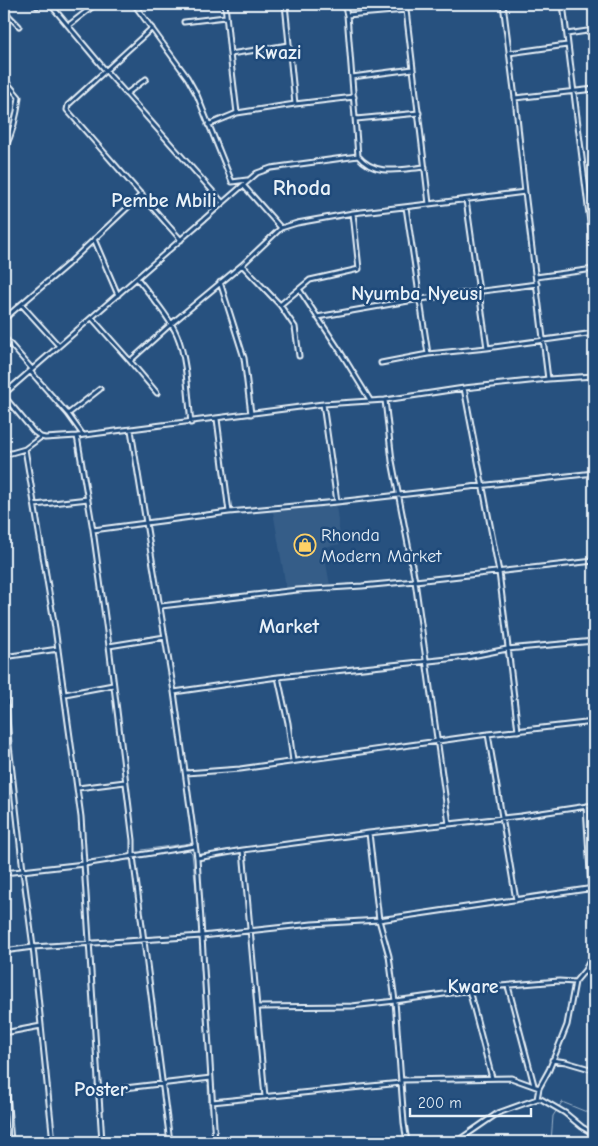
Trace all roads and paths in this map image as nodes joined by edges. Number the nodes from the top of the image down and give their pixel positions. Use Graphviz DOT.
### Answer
graph roads {
  1 [pos="50,4"];
  2 [pos="96,4"];
  3 [pos="134,4"];
  4 [pos="225,4"];
  5 [pos="285,4"];
  6 [pos="344,4"];
  7 [pos="406,4"];
  8 [pos="503,4"];
  9 [pos="563,4"];
  10 [pos="406,10"];
  11 [pos="4,12"];
  12 [pos="347,15"];
  13 [pos="225,17"];
  14 [pos="184,22"];
  15 [pos="69,25"];
  16 [pos="19,26"];
  17 [pos="152,28"];
  18 [pos="594,30"];
  19 [pos="567,34"];
  20 [pos="289,45"];
  21 [pos="567,45"];
  22 [pos="509,53"];
  23 [pos="230,54"];
  24 [pos="413,69"];
  25 [pos="106,70"];
  26 [pos="352,77"];
  27 [pos="4,79"];
  28 [pos="146,79"];
  29 [pos="594,89"];
  30 [pos="574,92"];
  31 [pos="126,94"];
  32 [pos="354,97"];
  33 [pos="515,98"];
  34 [pos="295,104"];
  35 [pos="237,113"];
  36 [pos="418,113"];
  37 [pos="356,119"];
  38 [pos="208,125"];
  39 [pos="4,150"];
  40 [pos="358,156"];
  41 [pos="425,167"];
  42 [pos="248,180"];
  43 [pos="243,185"];
  44 [pos="525,192"];
  45 [pos="142,194"];
  46 [pos="466,200"];
  47 [pos="222,203"];
  48 [pos="429,204"];
  49 [pos="406,207"];
  50 [pos="353,213"];
  51 [pos="592,214"];
  52 [pos="281,228"];
  53 [pos="94,239"];
  54 [pos="181,240"];
  55 [pos="594,255"];
  56 [pos="242,264"];
  57 [pos="594,270"];
  58 [pos="536,276"];
  59 [pos="137,278"];
  60 [pos="220,282"];
  61 [pos="537,284"];
  62 [pos="298,289"];
  63 [pos="479,291"];
  64 [pos="118,295"];
  65 [pos="420,298"];
  66 [pos="22,304"];
  67 [pos="280,305"];
  68 [pos="317,317"];
  69 [pos="92,318"];
  70 [pos="4,320"];
  71 [pos="171,324"];
  72 [pos="594,333"];
  73 [pos="4,337"];
  74 [pos="544,341"];
  75 [pos="59,346"];
  76 [pos="487,348"];
  77 [pos="428,354"];
  78 [pos="299,356"];
  79 [pos="130,361"];
  80 [pos="381,364"];
  81 [pos="31,370"];
  82 [pos="594,376"];
  83 [pos="548,379"];
  84 [pos="464,388"];
  85 [pos="100,389"];
  86 [pos="157,393"];
  87 [pos="4,395"];
  88 [pos="370,400"];
  89 [pos="385,400"];
  90 [pos="323,404"];
  91 [pos="68,414"];
  92 [pos="250,414"];
  93 [pos="217,419"];
  94 [pos="191,423"];
  95 [pos="131,430"];
  96 [pos="83,435"];
  97 [pos="77,436"];
  98 [pos="41,437"];
  99 [pos="25,449"];
  100 [pos="4,455"];
  101 [pos="594,473"];
  102 [pos="482,486"];
  103 [pos="399,495"];
  104 [pos="88,499"];
  105 [pos="337,502"];
  106 [pos="35,505"];
  107 [pos="229,512"];
  108 [pos="146,523"];
  109 [pos="93,530"];
  110 [pos="594,561"];
  111 [pos="498,572"];
  112 [pos="415,582"];
  113 [pos="161,606"];
  114 [pos="166,638"];
  115 [pos="594,641"];
  116 [pos="109,646"];
  117 [pos="58,649"];
  118 [pos="507,649"];
  119 [pos="4,657"];
  120 [pos="426,661"];
  121 [pos="4,674"];
  122 [pos="278,677"];
  123 [pos="113,685"];
  124 [pos="174,692"];
  125 [pos="64,694"];
  126 [pos="594,722"];
  127 [pos="518,731"];
  128 [pos="488,734"];
  129 [pos="438,741"];
  130 [pos="4,745"];
  131 [pos="9,745"];
  132 [pos="293,761"];
  133 [pos="186,773"];
  134 [pos="124,782"];
  135 [pos="78,788"];
  136 [pos="594,805"];
  137 [pos="586,806"];
  138 [pos="502,818"];
  139 [pos="449,824"];
  140 [pos="369,832"];
  141 [pos="195,846"];
  142 [pos="242,850"];
  143 [pos="133,856"];
  144 [pos="197,858"];
  145 [pos="84,864"];
  146 [pos="23,871"];
  147 [pos="4,873"];
  148 [pos="592,889"];
  149 [pos="516,900"];
  150 [pos="379,920"];
  151 [pos="594,921"];
  152 [pos="251,931"];
  153 [pos="202,936"];
  154 [pos="145,939"];
  155 [pos="89,944"];
  156 [pos="34,947"];
  157 [pos="4,951"];
  158 [pos="594,953"];
  159 [pos="575,982"];
  160 [pos="508,986"];
  161 [pos="469,990"];
  162 [pos="396,1002"];
  163 [pos="258,1007"];
  164 [pos="41,1026"];
  165 [pos="4,1032"];
  166 [pos="4,1057"];
  167 [pos="552,1060"];
  168 [pos="590,1069"];
  169 [pos="211,1078"];
  170 [pos="492,1078"];
  171 [pos="402,1082"];
  172 [pos="162,1084"];
  173 [pos="535,1085"];
  174 [pos="539,1088"];
  175 [pos="99,1091"];
  176 [pos="266,1096"];
  177 [pos="536,1099"];
  178 [pos="212,1102"];
  179 [pos="594,1134"];
  180 [pos="11,1142"];
  181 [pos="53,1142"];
  182 [pos="102,1142"];
  183 [pos="170,1142"];
  184 [pos="215,1142"];
  185 [pos="407,1142"];
  186 [pos="456,1142"];
  1 -- 15 [label="street"];
  2 -- 15 [label="street"];
  3 -- 17 [label="street"];
  4 -- 13 [label="street"];
  5 -- 20 [label="street"];
  6 -- 12 [label="street"];
  7 -- 10 [label="street"];
  8 -- 22 [label="street"];
  9 -- 19 [label="street"];
  10 -- 12 [label="street"];
  10 -- 24 [label="street"];
  11 -- 16 [label="street"];
  12 -- 26 [label="street"];
  13 -- 14 [label="street"];
  13 -- 23 [label="street"];
  15 -- 25 [label="street"];
  17 -- 25 [label="street"];
  17 -- 38 [label="street"];
  18 -- 19 [label="street"];
  19 -- 21 [label="street"];
  20 -- 23 [label="street"];
  20 -- 34 [label="street"];
  21 -- 22 [label="street"];
  21 -- 30 [label="street"];
  22 -- 33 [label="street"];
  23 -- 35 [label="street"];
  24 -- 26 [label="street"];
  24 -- 36 [label="street"];
  25 -- 31 [label="street"];
  25 -- 45 [label="street"];
  26 -- 32 [label="street"];
  27 -- 39 [label="street"];
  28 -- 31 [label="street"];
  29 -- 30 [label="street"];
  30 -- 33 [label="street"];
  30 -- 51 [label="street"];
  31 -- 47 [label="street"];
  32 -- 34 [label="street"];
  32 -- 37 [label="street"];
  33 -- 44 [label="street"];
  34 -- 35 [label="street"];
  35 -- 38 [label="street"];
  36 -- 37 [label="street"];
  36 -- 41 [label="street"];
  37 -- 40 [label="street"];
  38 -- 42 [label="street"];
  40 -- 41 [label="street"];
  40 -- 42 [label="street"];
  41 -- 48 [label="street"];
  42 -- 43 [label="street"];
  43 -- 47 [label="street"];
  43 -- 52 [label="street"];
  44 -- 46 [label="street"];
  44 -- 58 [label="street"];
  45 -- 53 [label="street"];
  45 -- 54 [label="street"];
  46 -- 48 [label="street"];
  46 -- 63 [label="street"];
  47 -- 54 [label="street"];
  48 -- 49 [label="street"];
  49 -- 50 [label="street"];
  49 -- 65 [label="street"];
  50 -- 52 [label="street"];
  50 -- 62 [label="street"];
  51 -- 55 [label="street"];
  52 -- 56 [label="street"];
  53 -- 64 [label="street"];
  53 -- 66 [label="street"];
  54 -- 59 [label="street"];
  56 -- 60 [label="street"];
  56 -- 67 [label="street"];
  57 -- 58 [label="street"];
  58 -- 61 [label="street"];
  59 -- 64 [label="street"];
  59 -- 71 [label="street"];
  60 -- 71 [label="street"];
  60 -- 92 [label="street"];
  61 -- 63 [label="street"];
  61 -- 74 [label="street"];
  62 -- 67 [label="street"];
  62 -- 68 [label="street"];
  63 -- 65 [label="street"];
  63 -- 76 [label="street"];
  64 -- 69 [label="street"];
  65 -- 68 [label="street"];
  65 -- 77 [label="street"];
  66 -- 70 [label="street"];
  66 -- 75 [label="street"];
  67 -- 78 [label="street"];
  68 -- 88 [label="street"];
  69 -- 75 [label="street"];
  69 -- 79 [label="street"];
  71 -- 79 [label="street"];
  71 -- 94 [label="street"];
  72 -- 74 [label="street"];
  73 -- 81 [label="street"];
  74 -- 76 [label="street"];
  74 -- 83 [label="street"];
  75 -- 81 [label="street"];
  76 -- 77 [label="street"];
  77 -- 80 [label="street"];
  79 -- 86 [label="street"];
  81 -- 87 [label="street"];
  81 -- 91 [label="street"];
  82 -- 83 [label="street"];
  83 -- 84 [label="street"];
  84 -- 89 [label="street"];
  84 -- 102 [label="street"];
  85 -- 91 [label="street"];
  87 -- 98 [label="street"];
  88 -- 89 [label="street"];
  88 -- 90 [label="street"];
  89 -- 103 [label="street"];
  90 -- 92 [label="street"];
  90 -- 105 [label="street"];
  91 -- 96 [label="street"];
  92 -- 93 [label="street"];
  93 -- 94 [label="street"];
  93 -- 107 [label="street"];
  94 -- 95 [label="street"];
  95 -- 96 [label="street"];
  95 -- 108 [label="street"];
  96 -- 97 [label="street"];
  97 -- 98 [label="street"];
  97 -- 104 [label="street"];
  98 -- 99 [label="street"];
  99 -- 100 [label="street"];
  99 -- 106 [label="street"];
  101 -- 102 [label="street"];
  102 -- 103 [label="street"];
  102 -- 111 [label="street"];
  103 -- 105 [label="street"];
  103 -- 112 [label="street"];
  104 -- 106 [label="street"];
  104 -- 109 [label="street"];
  105 -- 107 [label="street"];
  106 -- 117 [label="street"];
  107 -- 108 [label="street"];
  108 -- 109 [label="street"];
  108 -- 113 [label="street"];
  109 -- 116 [label="street"];
  110 -- 111 [label="street"];
  111 -- 112 [label="street"];
  111 -- 118 [label="street"];
  112 -- 113 [label="street"];
  112 -- 120 [label="street"];
  113 -- 114 [label="street"];
  114 -- 116 [label="street"];
  114 -- 124 [label="street"];
  115 -- 118 [label="street"];
  116 -- 123 [label="street"];
  117 -- 119 [label="street"];
  117 -- 125 [label="street"];
  118 -- 120 [label="street"];
  118 -- 127 [label="street"];
  120 -- 122 [label="street"];
  120 -- 129 [label="street"];
  121 -- 131 [label="street"];
  122 -- 124 [label="street"];
  122 -- 132 [label="street"];
  123 -- 125 [label="street"];
  123 -- 134 [label="street"];
  124 -- 133 [label="street"];
  125 -- 135 [label="street"];
  126 -- 127 [label="street"];
  127 -- 128 [label="street"];
  128 -- 129 [label="street"];
  128 -- 138 [label="street"];
  129 -- 132 [label="street"];
  129 -- 139 [label="street"];
  130 -- 131 [label="street"];
  131 -- 146 [label="street"];
  132 -- 133 [label="street"];
  133 -- 141 [label="street"];
  134 -- 135 [label="street"];
  134 -- 143 [label="street"];
  135 -- 145 [label="street"];
  136 -- 137 [label="street"];
  137 -- 138 [label="street"];
  137 -- 148 [label="street"];
  138 -- 139 [label="street"];
  138 -- 149 [label="street"];
  139 -- 140 [label="street"];
  140 -- 142 [label="street"];
  140 -- 150 [label="street"];
  141 -- 143 [label="street"];
  141 -- 144 [label="street"];
  142 -- 144 [label="street"];
  142 -- 152 [label="street"];
  143 -- 145 [label="street"];
  143 -- 154 [label="street"];
  144 -- 153 [label="street"];
  145 -- 146 [label="street"];
  145 -- 155 [label="street"];
  146 -- 147 [label="street"];
  146 -- 156 [label="street"];
  148 -- 149 [label="street"];
  148 -- 151 [label="street"];
  149 -- 150 [label="street"];
  150 -- 152 [label="street"];
  150 -- 162 [label="street"];
  152 -- 153 [label="street"];
  152 -- 163 [label="street"];
  153 -- 154 [label="street"];
  153 -- 169 [label="street"];
  154 -- 155 [label="street"];
  154 -- 172 [label="street"];
  155 -- 156 [label="street"];
  155 -- 175 [label="street"];
  156 -- 157 [label="street"];
  156 -- 164 [label="street"];
  158 -- 159 [label="street"];
  159 -- 160 [label="street"];
  159 -- 167 [label="street"];
  160 -- 161 [label="street"];
  160 -- 173 [label="street"];
  161 -- 162 [label="street"];
  161 -- 170 [label="street"];
  162 -- 163 [label="street"];
  162 -- 171 [label="street"];
  163 -- 176 [label="street"];
  164 -- 165 [label="street"];
  164 -- 181 [label="street"];
  166 -- 180 [label="street"];
  167 -- 168 [label="street"];
  167 -- 174 [label="street"];
  169 -- 172 [label="street"];
  169 -- 178 [label="street"];
  170 -- 171 [label="street"];
  170 -- 173 [label="street"];
  171 -- 176 [label="street"];
  171 -- 185 [label="street"];
  172 -- 175 [label="street"];
  172 -- 183 [label="street"];
  173 -- 174 [label="street"];
  174 -- 177 [label="street"];
  175 -- 182 [label="street"];
  176 -- 178 [label="street"];
  177 -- 179 [label="street"];
  177 -- 186 [label="street"];
  178 -- 184 [label="street"];
}
